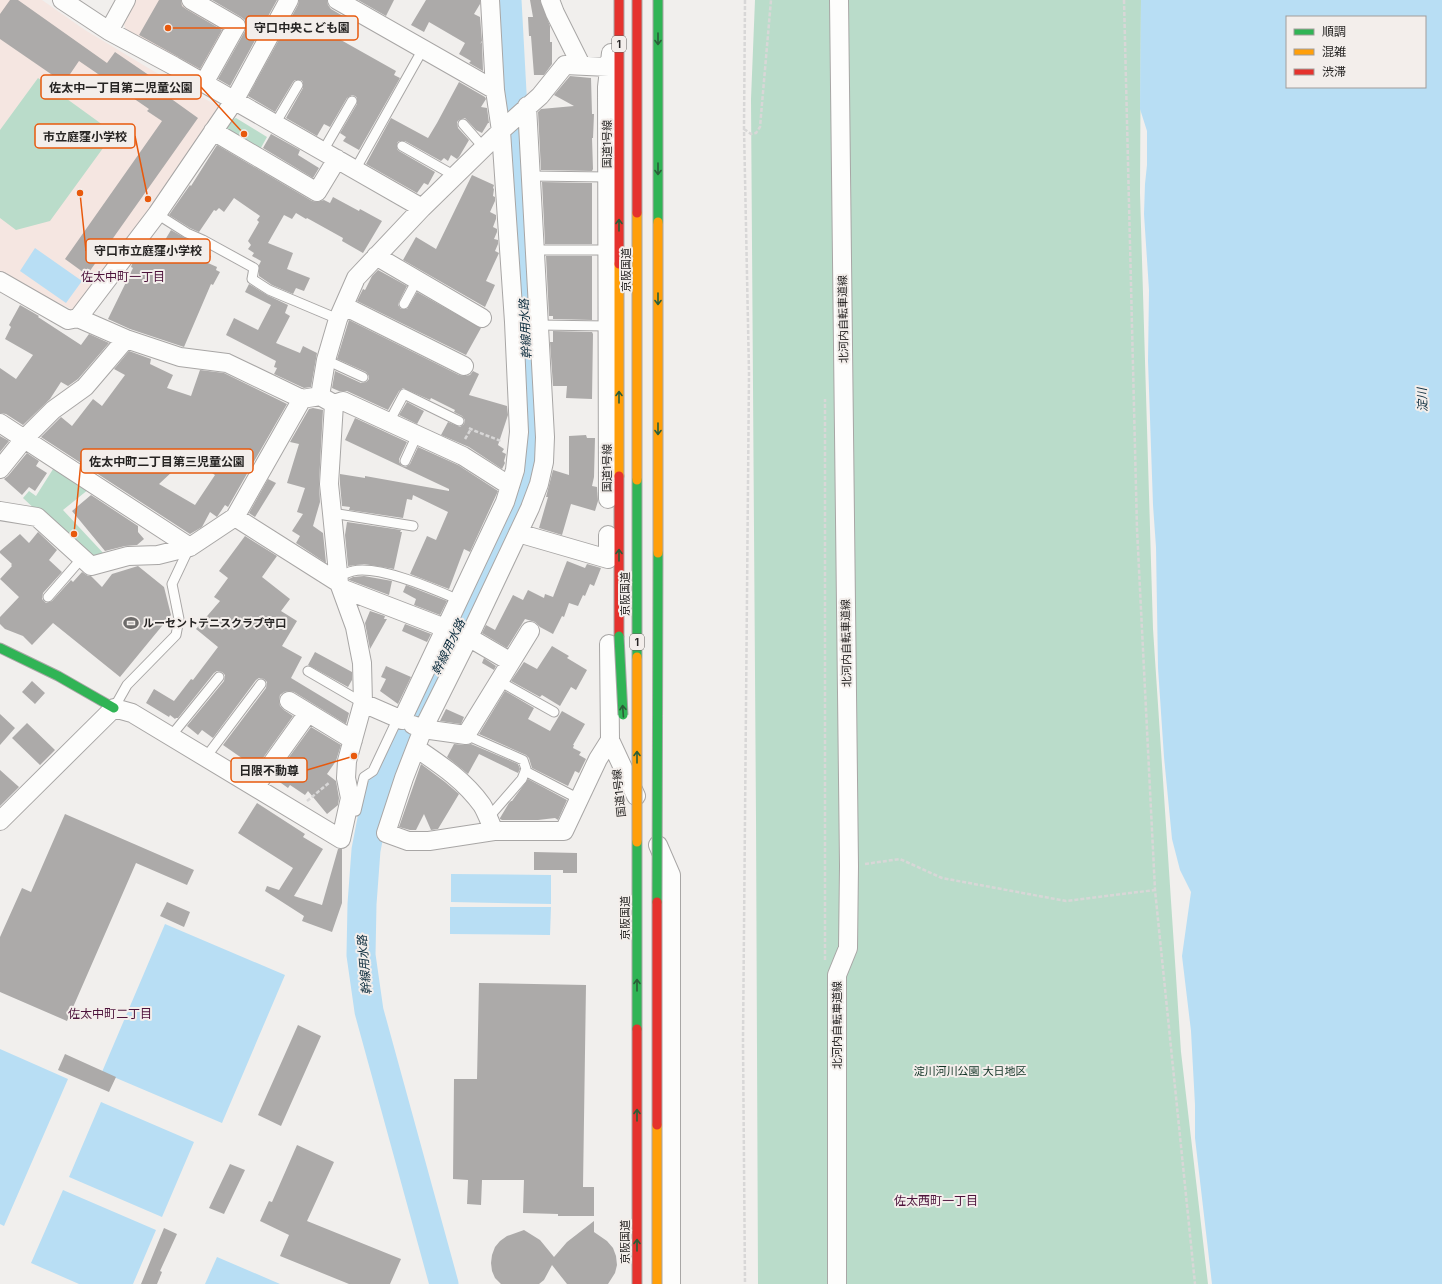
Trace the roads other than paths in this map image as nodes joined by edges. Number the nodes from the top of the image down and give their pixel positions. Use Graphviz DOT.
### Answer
graph roads {
  1 [pos="62,0"];
  2 [pos="126,0"];
  3 [pos="191,0"];
  4 [pos="289,0"];
  5 [pos="337,0"];
  6 [pos="490,0"];
  7 [pos="550,0"];
  8 [pos="619,0"];
  9 [pos="637,0"];
  10 [pos="658,0"];
  11 [pos="839,0"];
  12 [pos="109,31"];
  13 [pos="423,49"];
  14 [pos="581,65"];
  15 [pos="609,67"];
  16 [pos="204,83"];
  17 [pos="298,85"];
  18 [pos="495,90"];
  19 [pos="234,101"];
  20 [pos="352,101"];
  21 [pos="526,107"];
  22 [pos="275,124"];
  23 [pos="464,124"];
  24 [pos="502,130"];
  25 [pos="213,131"];
  26 [pos="402,146"];
  27 [pos="484,148"];
  28 [pos="330,155"];
  29 [pos="355,170"];
  30 [pos="455,176"];
  31 [pos="531,176"];
  32 [pos="607,176"];
  33 [pos="422,208"];
  34 [pos="157,214"];
  35 [pos="535,250"];
  36 [pos="607,250"];
  37 [pos="376,256"];
  38 [pos="417,280"];
  39 [pos="0,281"];
  40 [pos="404,304"];
  41 [pos="341,312"];
  42 [pos="78,318"];
  43 [pos="482,318"];
  44 [pos="539,325"];
  45 [pos="608,326"];
  46 [pos="126,339"];
  47 [pos="326,360"];
  48 [pos="464,366"];
  49 [pos="363,378"];
  50 [pos="319,400"];
  51 [pos="459,421"];
  52 [pos="389,422"];
  53 [pos="0,423"];
  54 [pos="417,435"];
  55 [pos="25,438"];
  56 [pos="405,461"];
  57 [pos="0,469"];
  58 [pos="510,486"];
  59 [pos="0,511"];
  60 [pos="332,513"];
  61 [pos="235,517"];
  62 [pos="413,526"];
  63 [pos="518,534"];
  64 [pos="190,547"];
  65 [pos="82,558"];
  66 [pos="608,559"];
  67 [pos="340,582"];
  68 [pos="48,597"];
  69 [pos="459,600"];
  70 [pos="455,631"];
  71 [pos="530,631"];
  72 [pos="0,648"];
  73 [pos="511,662"];
  74 [pos="308,671"];
  75 [pos="219,677"];
  76 [pos="499,681"];
  77 [pos="261,684"];
  78 [pos="289,701"];
  79 [pos="363,703"];
  80 [pos="114,708"];
  81 [pos="554,712"];
  82 [pos="308,713"];
  83 [pos="409,723"];
  84 [pos="624,724"];
  85 [pos="466,735"];
  86 [pos="171,736"];
  87 [pos="353,740"];
  88 [pos="610,740"];
  89 [pos="416,748"];
  90 [pos="627,754"];
  91 [pos="206,757"];
  92 [pos="525,771"];
  93 [pos="256,787"];
  94 [pos="579,799"];
  95 [pos="356,813"];
  96 [pos="2,815"];
  97 [pos="491,824"];
  98 [pos="637,848"];
  99 [pos="637,1284"];
  100 [pos="657,1284"];
  101 [pos="671,1284"];
  102 [pos="837,1284"];
  1 -- 12 [label="street"];
  2 -- 12 [label="street"];
  3 -- 16 [label="street"];
  4 -- 19 [label="street"];
  5 -- 13 [label="street"];
  6 -- 18 [label="street"];
  7 -- 14 [label="street"];
  8 -- 15 [label="street"];
  84 -- 8 [label="main road, 国道1号線 / 1, one-way, bridge"];
  98 -- 9 [label="main road, 京阪国道 / 1, one-way, bridge"];
  10 -- 100 [label="main road, 1, one-way, bridge"];
  11 -- 102 [label="street, 北河内自転車道線"];
  12 -- 16 [label="street"];
  13 -- 18 [label="street"];
  13 -- 29 [label="lane"];
  14 -- 15 [label="street"];
  14 -- 21 [label="street"];
  15 -- 32 [label="street"];
  16 -- 19 [label="street"];
  17 -- 22 [label="lane"];
  18 -- 24 [label="street"];
  19 -- 22 [label="street"];
  19 -- 25 [label="street"];
  20 -- 28 [label="lane"];
  21 -- 24 [label="street"];
  21 -- 31 [label="street"];
  22 -- 28 [label="street"];
  23 -- 27 [label="lane"];
  24 -- 27 [label="street"];
  24 -- 58 [label="street"];
  25 -- 28 [label="street"];
  25 -- 34 [label="street"];
  26 -- 30 [label="lane"];
  27 -- 30 [label="street"];
  28 -- 29 [label="street"];
  29 -- 33 [label="street"];
  30 -- 33 [label="street"];
  31 -- 32 [label="lane"];
  31 -- 35 [label="street"];
  32 -- 36 [label="street"];
  33 -- 37 [label="street"];
  34 -- 41 [label="lane"];
  34 -- 42 [label="street"];
  35 -- 36 [label="lane"];
  35 -- 44 [label="street"];
  36 -- 45 [label="street"];
  37 -- 38 [label="street"];
  37 -- 41 [label="street"];
  38 -- 40 [label="lane"];
  38 -- 43 [label="street"];
  39 -- 42 [label="street"];
  41 -- 47 [label="street"];
  41 -- 48 [label="street"];
  42 -- 46 [label="street"];
  44 -- 45 [label="lane"];
  44 -- 63 [label="street"];
  45 -- 66 [label="street"];
  46 -- 50 [label="street"];
  46 -- 55 [label="street"];
  47 -- 49 [label="lane"];
  47 -- 50 [label="street"];
  50 -- 52 [label="street"];
  50 -- 60 [label="street"];
  50 -- 61 [label="street"];
  51 -- 52 [label="lane"];
  52 -- 54 [label="street"];
  53 -- 55 [label="street"];
  54 -- 56 [label="lane"];
  54 -- 58 [label="street"];
  55 -- 57 [label="street"];
  55 -- 64 [label="street"];
  58 -- 69 [label="street"];
  59 -- 65 [label="street"];
  60 -- 62 [label="lane"];
  60 -- 67 [label="street"];
  61 -- 64 [label="street"];
  61 -- 67 [label="street"];
  63 -- 66 [label="street"];
  63 -- 70 [label="street"];
  64 -- 65 [label="street"];
  64 -- 80 [label="lane"];
  65 -- 68 [label="lane"];
  66 -- 88 [label="street"];
  67 -- 69 [label="lane"];
  67 -- 70 [label="street"];
  67 -- 79 [label="street"];
  69 -- 70 [label="street"];
  70 -- 73 [label="street"];
  70 -- 83 [label="street"];
  70 -- 83 [label="street"];
  71 -- 73 [label="street"];
  72 -- 80 [label="main road"];
  73 -- 76 [label="street"];
  74 -- 79 [label="lane"];
  75 -- 86 [label="lane"];
  76 -- 81 [label="lane"];
  76 -- 85 [label="street"];
  77 -- 91 [label="lane"];
  78 -- 82 [label="street"];
  79 -- 83 [label="street"];
  79 -- 87 [label="street"];
  80 -- 86 [label="street"];
  80 -- 96 [label="street"];
  82 -- 87 [label="street"];
  82 -- 93 [label="street"];
  83 -- 85 [label="street"];
  83 -- 89 [label="street"];
  83 -- 95 [label="lane"];
  85 -- 92 [label="lane"];
  86 -- 91 [label="street"];
  87 -- 93 [label="street"];
  88 -- 94 [label="street"];
  88 -- 101 [label="street"];
  89 -- 97 [label="street"];
  89 -- 97 [label="street"];
  90 -- 98 [label="main road, 国道1号線 / 1, bridge"];
  91 -- 93 [label="street"];
  92 -- 94 [label="lane"];
  92 -- 97 [label="lane"];
  94 -- 97 [label="street"];
  99 -- 98 [label="main road, 京阪国道 / 1, one-way, bridge"];
}
